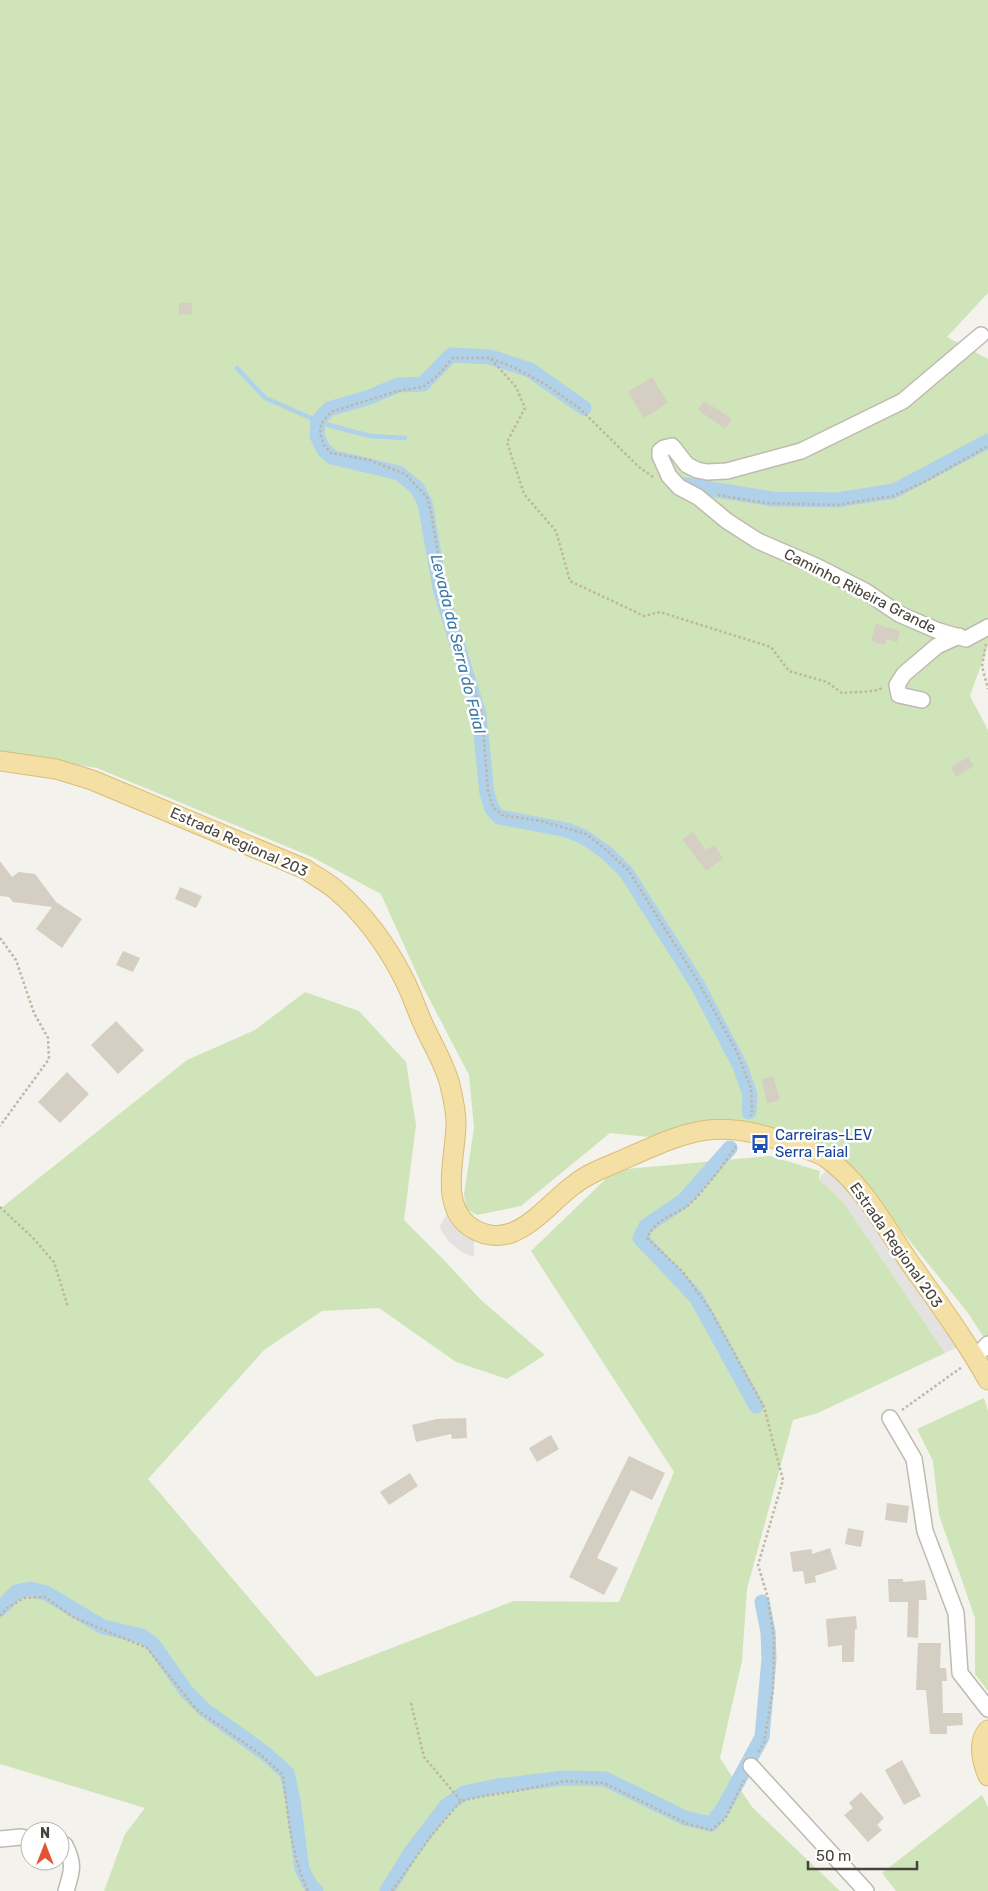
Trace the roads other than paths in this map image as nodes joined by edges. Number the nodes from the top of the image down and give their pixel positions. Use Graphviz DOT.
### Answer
graph roads {
  1 [pos="981,335"];
  2 [pos="988,627"];
  3 [pos="958,636"];
  4 [pos="922,700"];
  5 [pos="0,761"];
  6 [pos="982,1351"];
  7 [pos="988,1380"];
  8 [pos="890,1418"];
  9 [pos="988,1709"];
  10 [pos="988,1730"];
  11 [pos="752,1766"];
  12 [pos="988,1776"];
  13 [pos="20,1837"];
  14 [pos="0,1840"];
  15 [pos="70,1854"];
  16 [pos="66,1891"];
  17 [pos="866,1891"];
  1 -- 3 [label="street, Caminho Ribeira Grande"];
  2 -- 3 [label="street, Caminho Ribeira Grande"];
  3 -- 4 [label="street"];
  5 -- 6 [label="main road, Estrada Regional 203"];
  6 -- 7 [label="main road, Estrada Regional 203"];
  8 -- 9 [label="street"];
  10 -- 12 [label="main road"];
  11 -- 17 [label="street"];
  13 -- 14 [label="street"];
  15 -- 16 [label="street"];
}
